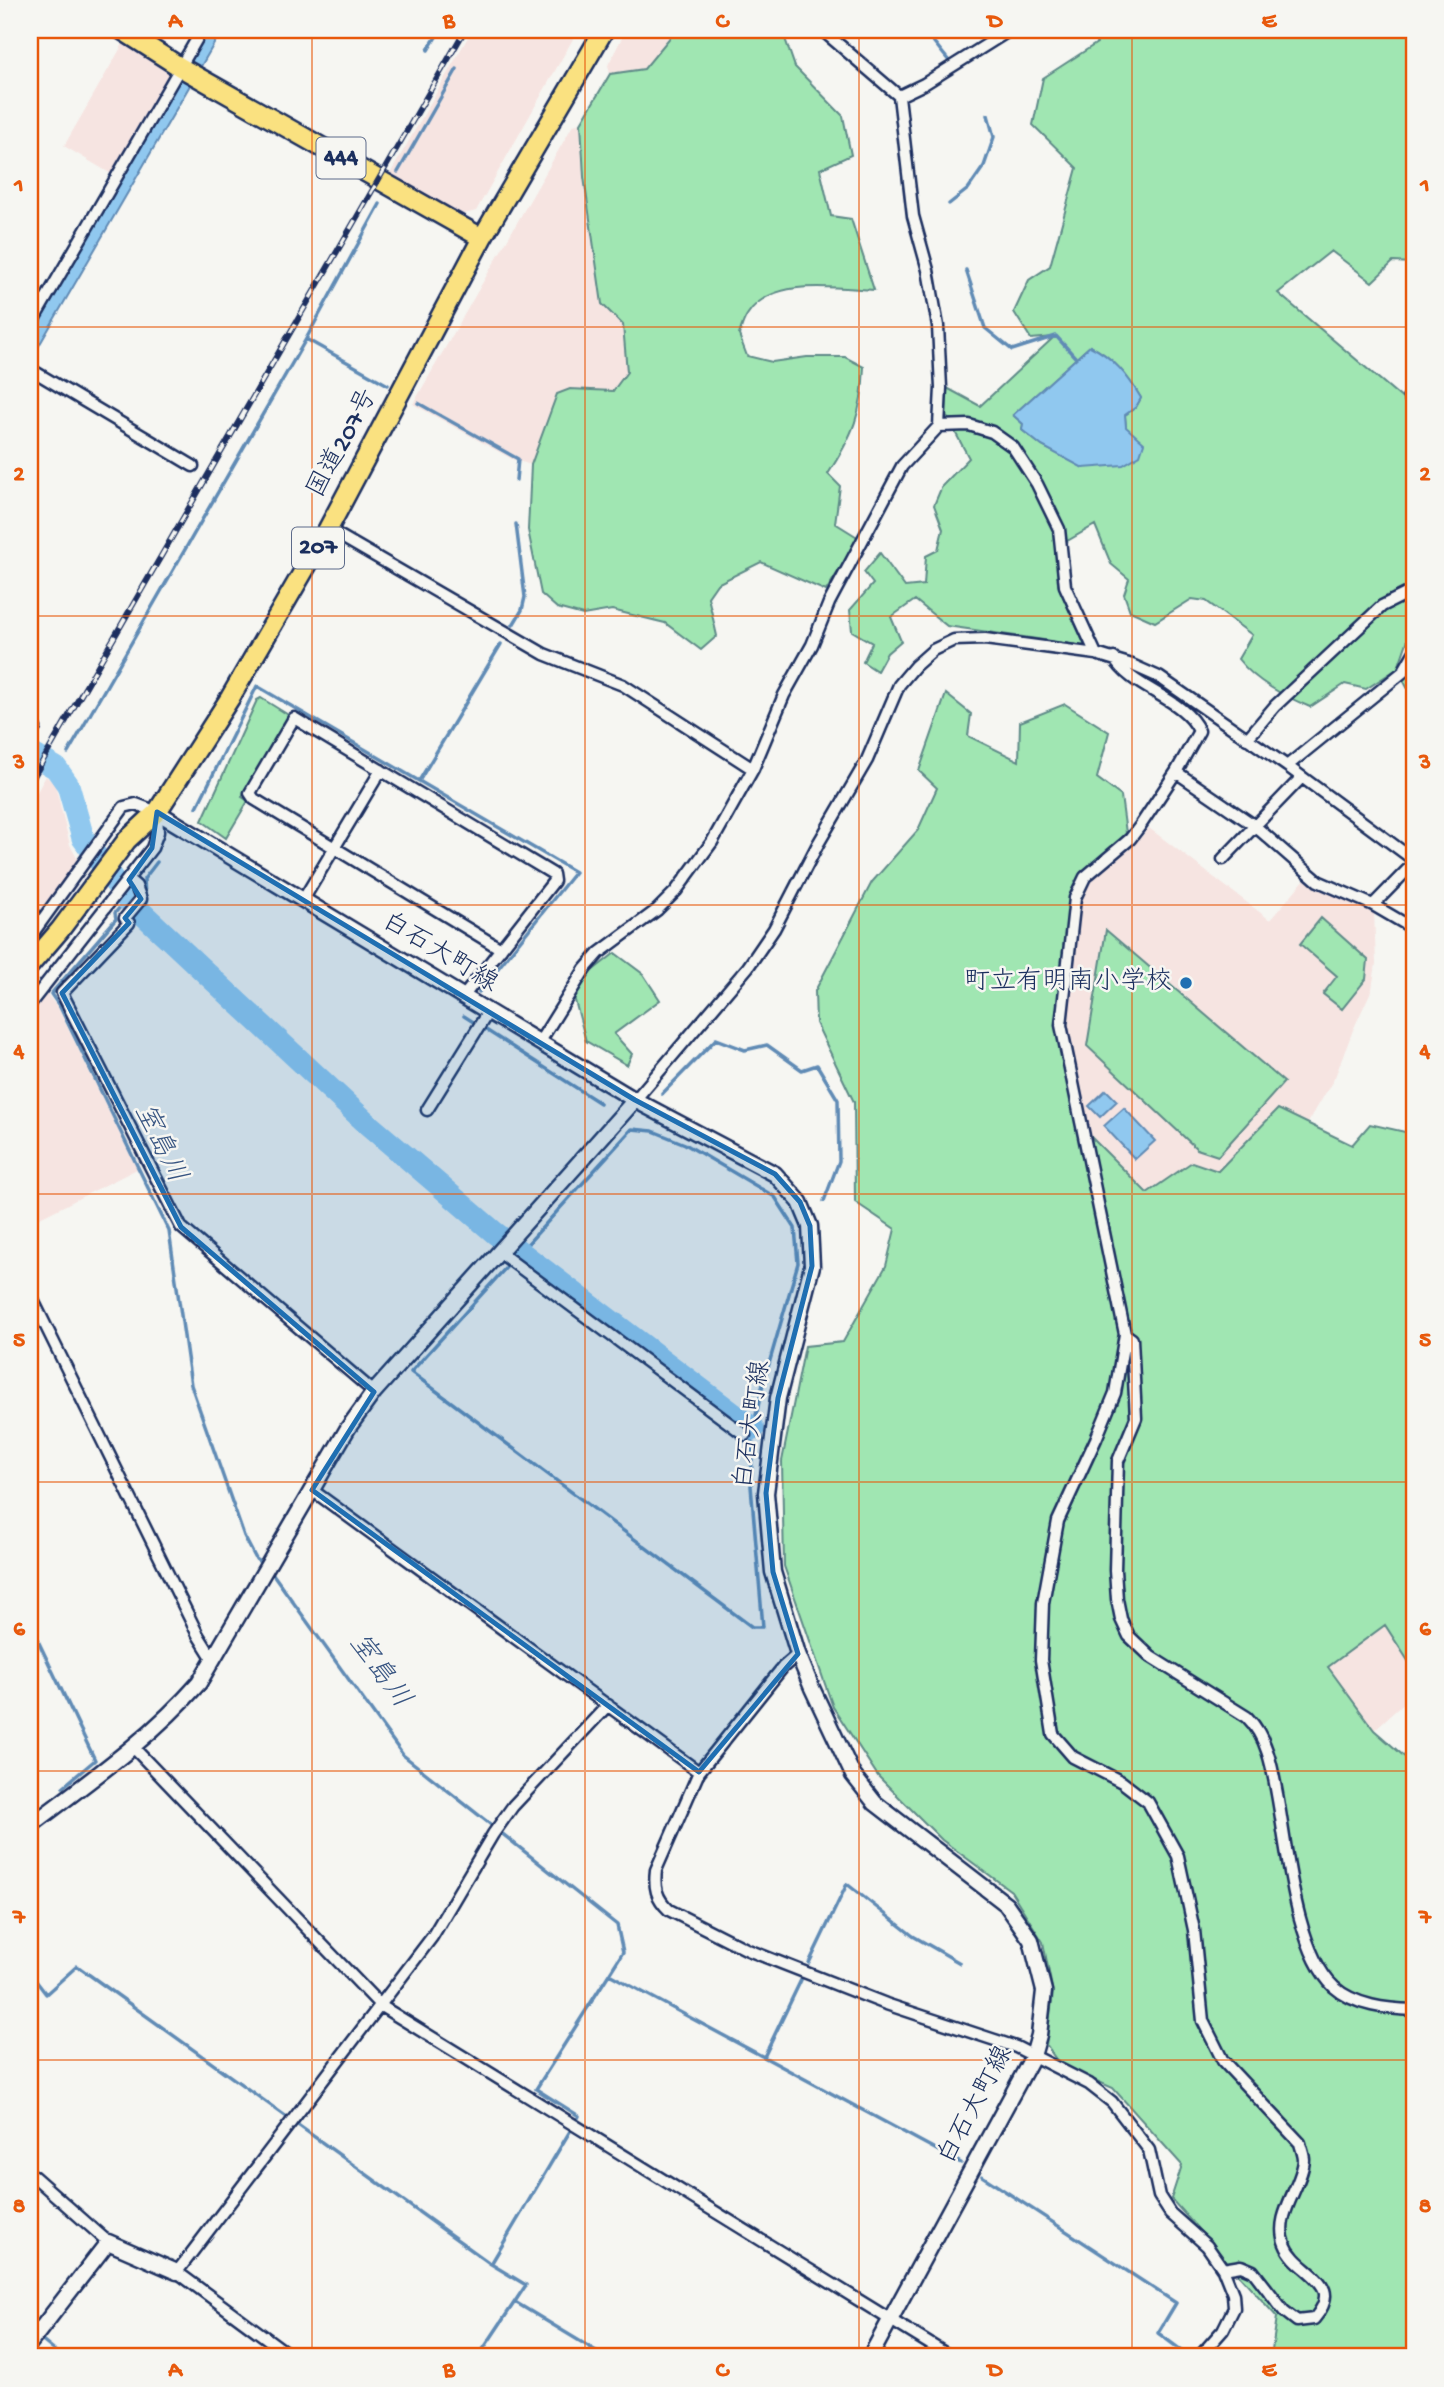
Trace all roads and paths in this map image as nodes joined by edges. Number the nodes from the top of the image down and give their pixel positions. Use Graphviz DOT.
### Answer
graph roads {
  1 [pos="122,30"];
  2 [pos="202,30"];
  3 [pos="604,30"];
  4 [pos="821,30"];
  5 [pos="1010,30"];
  6 [pos="180,67"];
  7 [pos="899,96"];
  8 [pos="482,238"];
  9 [pos="30,326"];
  10 [pos="30,369"];
  11 [pos="939,426"];
  12 [pos="193,466"];
  13 [pos="328,530"];
  14 [pos="1414,590"];
  15 [pos="1414,653"];
  16 [pos="1096,654"];
  17 [pos="1114,658"];
  18 [pos="1247,739"];
  19 [pos="1287,766"];
  20 [pos="753,769"];
  21 [pos="381,770"];
  22 [pos="1176,772"];
  23 [pos="1302,777"];
  24 [pos="157,812"];
  25 [pos="1255,826"];
  26 [pos="335,848"];
  27 [pos="1223,859"];
  28 [pos="1414,862"];
  29 [pos="129,880"];
  30 [pos="303,900"];
  31 [pos="1373,905"];
  32 [pos="1414,929"];
  33 [pos="30,937"];
  34 [pos="501,949"];
  35 [pos="30,965"];
  36 [pos="463,997"];
  37 [pos="30,1004"];
  38 [pos="482,1021"];
  39 [pos="539,1043"];
  40 [pos="635,1100"];
  41 [pos="428,1110"];
  42 [pos="507,1258"];
  43 [pos="30,1294"];
  44 [pos="1125,1334"];
  45 [pos="374,1392"];
  46 [pos="745,1434"];
  47 [pos="312,1490"];
  48 [pos="798,1654"];
  49 [pos="213,1659"];
  50 [pos="608,1705"];
  51 [pos="133,1747"];
  52 [pos="699,1772"];
  53 [pos="30,1825"];
  54 [pos="381,2006"];
  55 [pos="1414,2010"];
  56 [pos="1033,2056"];
  57 [pos="30,2173"];
  58 [pos="108,2242"];
  59 [pos="1223,2269"];
  60 [pos="177,2272"];
  61 [pos="890,2321"];
  62 [pos="34,2338"];
  63 [pos="292,2357"];
  64 [pos="870,2357"];
  65 [pos="951,2357"];
  66 [pos="1199,2357"];
  1 -- 6 [label="highway, 444"];
  2 -- 6 [label="street"];
  3 -- 8 [label="highway, 国道207号 / 207"];
  4 -- 7 [label="street"];
  5 -- 7 [label="street"];
  6 -- 8 [label="highway, 444"];
  6 -- 9 [label="street"];
  7 -- 11 [label="street"];
  8 -- 13 [label="highway, 国道207号 / 207"];
  10 -- 12 [label="street"];
  11 -- 16 [label="street"];
  11 -- 20 [label="street"];
  13 -- 20 [label="street"];
  13 -- 24 [label="highway, 国道207号 / 207"];
  14 -- 18 [label="street"];
  15 -- 19 [label="street"];
  16 -- 17 [label="street"];
  16 -- 40 [label="street"];
  17 -- 18 [label="street"];
  17 -- 22 [label="street"];
  18 -- 19 [label="street"];
  19 -- 23 [label="street"];
  20 -- 39 [label="street"];
  21 -- 26 [label="street"];
  21 -- 26 [label="street"];
  21 -- 34 [label="street"];
  22 -- 25 [label="street"];
  22 -- 44 [label="street"];
  23 -- 25 [label="street"];
  23 -- 28 [label="street"];
  24 -- 29 [label="street"];
  24 -- 30 [label="main road, 白石大町線"];
  24 -- 33 [label="street"];
  24 -- 35 [label="highway, 国道207号 / 207"];
  25 -- 27 [label="street"];
  25 -- 31 [label="street"];
  26 -- 30 [label="street"];
  26 -- 34 [label="street"];
  28 -- 31 [label="street"];
  29 -- 37 [label="street"];
  29 -- 45 [label="street"];
  30 -- 36 [label="main road, 白石大町線"];
  31 -- 32 [label="street"];
  34 -- 36 [label="street"];
  36 -- 38 [label="main road, 白石大町線"];
  38 -- 39 [label="main road, 白石大町線"];
  38 -- 41 [label="street"];
  39 -- 40 [label="main road, 白石大町線"];
  40 -- 42 [label="main road"];
  40 -- 48 [label="main road, 白石大町線"];
  42 -- 45 [label="main road"];
  42 -- 46 [label="street"];
  43 -- 49 [label="street"];
  44 -- 55 [label="street"];
  44 -- 59 [label="street"];
  45 -- 47 [label="main road"];
  47 -- 49 [label="main road"];
  47 -- 50 [label="street"];
  48 -- 52 [label="street"];
  48 -- 56 [label="main road, 白石大町線"];
  49 -- 51 [label="main road"];
  50 -- 52 [label="street"];
  50 -- 54 [label="street"];
  51 -- 53 [label="main road"];
  51 -- 54 [label="street"];
  52 -- 56 [label="street"];
  54 -- 60 [label="street"];
  54 -- 61 [label="street"];
  56 -- 59 [label="street"];
  56 -- 61 [label="main road, 白石大町線"];
  57 -- 58 [label="street"];
  58 -- 60 [label="main road"];
  58 -- 62 [label="main road"];
  59 -- 66 [label="street"];
  60 -- 63 [label="street"];
  61 -- 64 [label="main road, 白石大町線"];
  61 -- 65 [label="street"];
}
